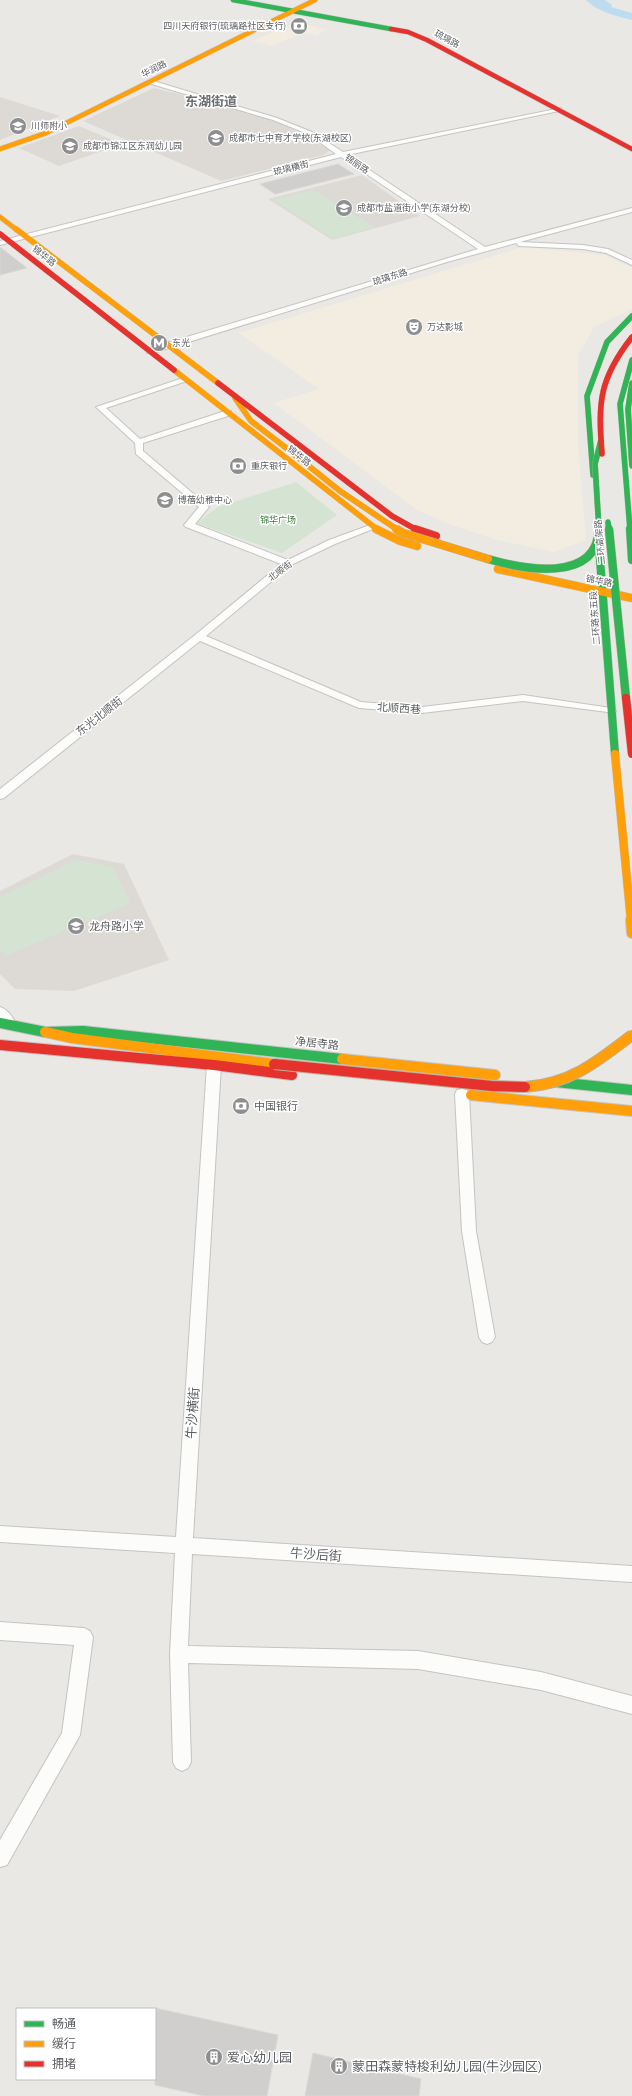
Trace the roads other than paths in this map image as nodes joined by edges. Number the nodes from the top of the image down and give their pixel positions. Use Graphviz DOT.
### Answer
graph roads {
  1 [pos="233,0"];
  2 [pos="315,0"];
  3 [pos="292,10"];
  4 [pos="150,82"];
  5 [pos="559,109"];
  6 [pos="0,149"];
  7 [pos="632,149"];
  8 [pos="343,154"];
  9 [pos="632,210"];
  10 [pos="0,218"];
  11 [pos="0,234"];
  12 [pos="25,237"];
  13 [pos="4,242"];
  14 [pos="504,244"];
  15 [pos="483,249"];
  16 [pos="632,263"];
  17 [pos="632,316"];
  18 [pos="632,336"];
  19 [pos="168,346"];
  20 [pos="150,352"];
  21 [pos="632,360"];
  22 [pos="183,381"];
  23 [pos="632,383"];
  24 [pos="235,398"];
  25 [pos="620,404"];
  26 [pos="632,405"];
  27 [pos="228,413"];
  28 [pos="601,440"];
  29 [pos="139,442"];
  30 [pos="632,466"];
  31 [pos="373,527"];
  32 [pos="632,560"];
  33 [pos="288,564"];
  34 [pos="575,573"];
  35 [pos="589,576"];
  36 [pos="602,578"];
  37 [pos="625,584"];
  38 [pos="604,592"];
  39 [pos="632,598"];
  40 [pos="199,637"];
  41 [pos="611,711"];
  42 [pos="632,754"];
  43 [pos="0,795"];
  44 [pos="632,933"];
  45 [pos="0,1012"];
  46 [pos="5,1023"];
  47 [pos="45,1032"];
  48 [pos="632,1035"];
  49 [pos="0,1045"];
  50 [pos="214,1065"];
  51 [pos="501,1076"];
  52 [pos="517,1077"];
  53 [pos="353,1082"];
  54 [pos="632,1090"];
  55 [pos="458,1093"];
  56 [pos="632,1111"];
  57 [pos="487,1337"];
  58 [pos="0,1534"];
  59 [pos="184,1546"];
  60 [pos="632,1574"];
  61 [pos="0,1631"];
  62 [pos="179,1654"];
  63 [pos="632,1706"];
  64 [pos="182,1762"];
  65 [pos="0,1858"];
  1 -- 3 [label="main road, 琉璃路"];
  2 -- 3 [label="main road, 华润路"];
  3 -- 4 [label="main road, 华润路"];
  3 -- 5 [label="main road, 琉璃路"];
  4 -- 6 [label="main road, 华润路"];
  4 -- 8 [label="street, 锦丽路"];
  5 -- 7 [label="main road, 琉璃路"];
  5 -- 8 [label="street, 琉璃横街"];
  8 -- 12 [label="street, 琉璃横街"];
  8 -- 15 [label="street, 锦丽路"];
  9 -- 14 [label="street, 琉璃东路"];
  10 -- 12 [label="main road, 锦华路"];
  11 -- 13 [label="main road, 锦华路"];
  12 -- 13 [label="street, 琉璃横街"];
  12 -- 19 [label="main road, 锦华路"];
  13 -- 20 [label="main road, 锦华路"];
  14 -- 15 [label="street, 琉璃东路"];
  14 -- 16 [label="street"];
  15 -- 19 [label="street, 琉璃东路"];
  17 -- 36 [label="main road, 二环路东五段"];
  18 -- 28 [label="main road, 二环高架路, bridge"];
  19 -- 20 [label="street, 琉璃东路"];
  19 -- 24 [label="main road, 锦华路"];
  20 -- 27 [label="main road, 锦华路"];
  21 -- 25 [label="main road"];
  22 -- 29 [label="street"];
  23 -- 30 [label="main road, bridge"];
  24 -- 28 [label="main road, bridge"];
  24 -- 34 [label="main road, 锦华路"];
  25 -- 26 [label="street"];
  25 -- 32 [label="main road"];
  27 -- 29 [label="street"];
  27 -- 31 [label="main road, 锦华路"];
  28 -- 42 [label="main road, 二环高架路, bridge"];
  29 -- 33 [label="street"];
  31 -- 33 [label="street, 北顺街"];
  31 -- 38 [label="main road, 锦华路"];
  33 -- 40 [label="street, 北顺街"];
  35 -- 36 [label="main road, 锦华路"];
  36 -- 37 [label="main road, 锦华路"];
  36 -- 38 [label="main road, 二环路东五段"];
  38 -- 39 [label="main road, 锦华路"];
  38 -- 41 [label="main road, 二环路东五段"];
  40 -- 41 [label="street, 北顺西巷"];
  40 -- 43 [label="street, 东光北顺街"];
  41 -- 44 [label="main road, 二环路东五段"];
  45 -- 46 [label="street"];
  46 -- 47 [label="main road, 净居寺路"];
  47 -- 48 [label="main road, bridge"];
  47 -- 51 [label="main road, 净居寺路"];
  49 -- 50 [label="main road"];
  50 -- 53 [label="main road"];
  50 -- 59 [label="street, 牛沙横街"];
  52 -- 54 [label="main road"];
  55 -- 56 [label="main road"];
  55 -- 57 [label="street"];
  58 -- 59 [label="street, 牛沙后街"];
  59 -- 60 [label="street, 牛沙后街"];
  59 -- 62 [label="street, 牛沙横街"];
  61 -- 65 [label="street"];
  62 -- 63 [label="street"];
  62 -- 64 [label="street, 牛沙横街"];
}
